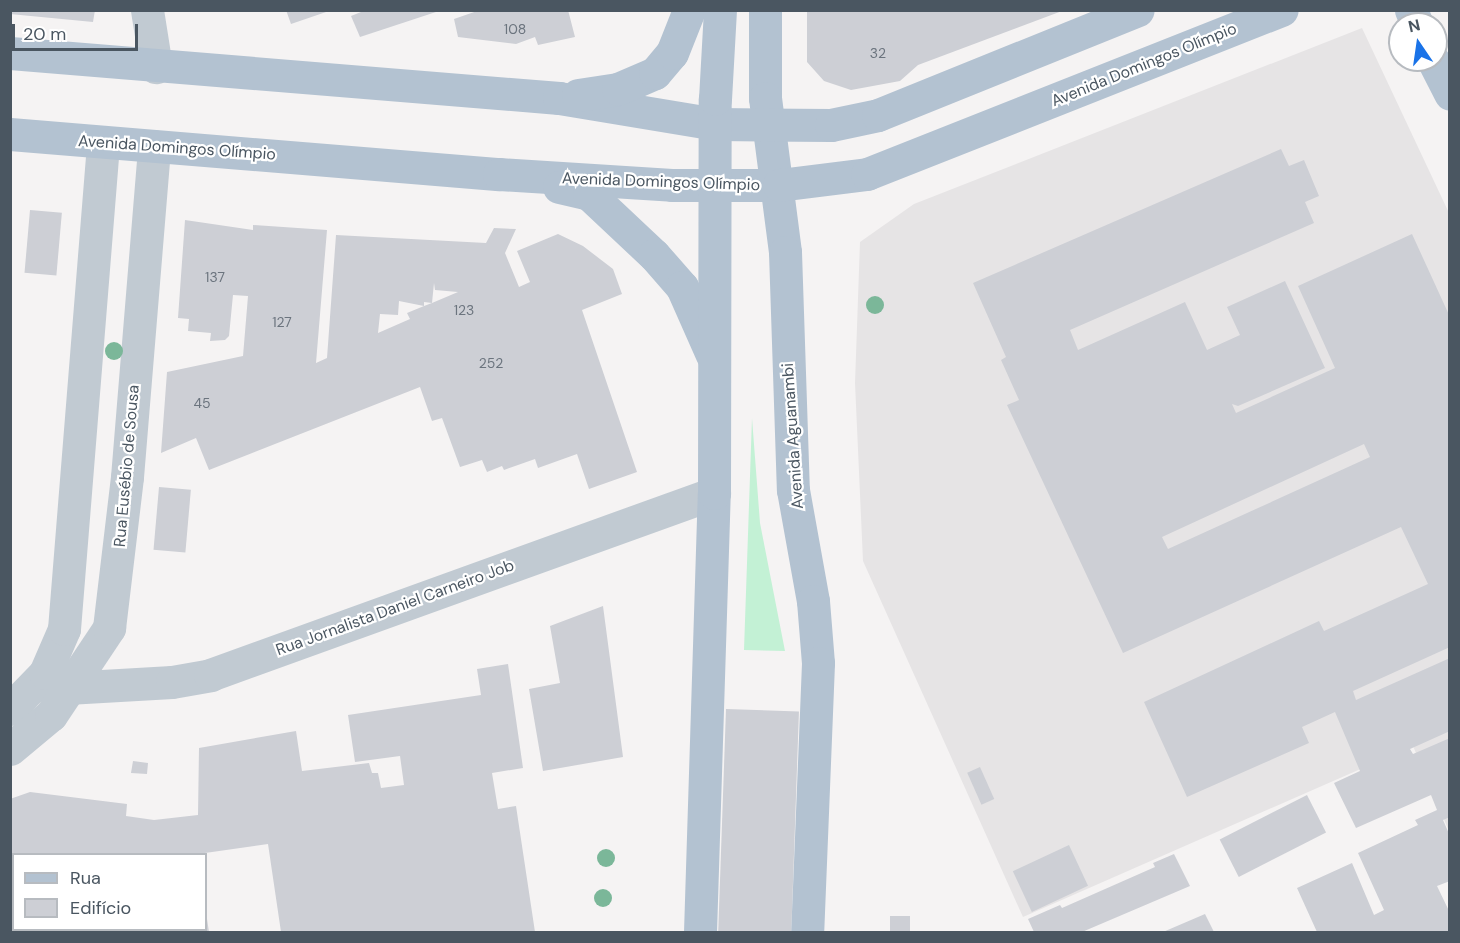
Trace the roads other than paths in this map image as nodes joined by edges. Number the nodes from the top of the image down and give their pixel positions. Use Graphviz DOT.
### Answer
graph roads {
  1 [pos="147,10"];
  2 [pos="689,10"];
  3 [pos="720,10"];
  4 [pos="765,10"];
  5 [pos="1138,10"];
  6 [pos="1282,10"];
  7 [pos="10,53"];
  8 [pos="156,67"];
  9 [pos="1439,72"];
  10 [pos="1449,94"];
  11 [pos="559,98"];
  12 [pos="716,124"];
  13 [pos="770,126"];
  14 [pos="10,134"];
  15 [pos="103,143"];
  16 [pos="154,146"];
  17 [pos="499,174"];
  18 [pos="779,185"];
  19 [pos="717,186"];
  20 [pos="717,366"];
  21 [pos="77,477"];
  22 [pos="127,477"];
  23 [pos="714,493"];
  24 [pos="67,688"];
  25 [pos="10,709"];
  26 [pos="10,749"];
  27 [pos="700,933"];
  28 [pos="807,933"];
  1 -- 8 [label="street"];
  2 -- 11 [label="main road"];
  3 -- 12 [label="main road"];
  4 -- 13 [label="main road, Avenida Aguanambi"];
  5 -- 13 [label="main road"];
  6 -- 18 [label="main road, Avenida Domingos Olímpio"];
  7 -- 8 [label="main road"];
  8 -- 11 [label="main road"];
  9 -- 10 [label="main road"];
  11 -- 12 [label="main road"];
  12 -- 13 [label="main road"];
  12 -- 19 [label="main road"];
  13 -- 18 [label="main road, Avenida Aguanambi"];
  14 -- 15 [label="main road, Avenida Domingos Olímpio"];
  15 -- 16 [label="main road, Avenida Domingos Olímpio"];
  15 -- 21 [label="street"];
  16 -- 17 [label="main road, Avenida Domingos Olímpio"];
  16 -- 22 [label="street, Rua Eusébio de Sousa"];
  17 -- 19 [label="main road, Avenida Domingos Olímpio"];
  17 -- 20 [label="main road"];
  18 -- 19 [label="main road, Avenida Domingos Olímpio"];
  18 -- 28 [label="main road, Avenida Aguanambi"];
  19 -- 20 [label="main road"];
  20 -- 23 [label="main road"];
  21 -- 22 [label="street"];
  21 -- 25 [label="street"];
  22 -- 24 [label="street, Rua Eusébio de Sousa"];
  23 -- 24 [label="street, Rua Jornalista Daniel Carneiro Job"];
  23 -- 27 [label="main road"];
  24 -- 26 [label="street, Rua Eusébio de Sousa"];
}
